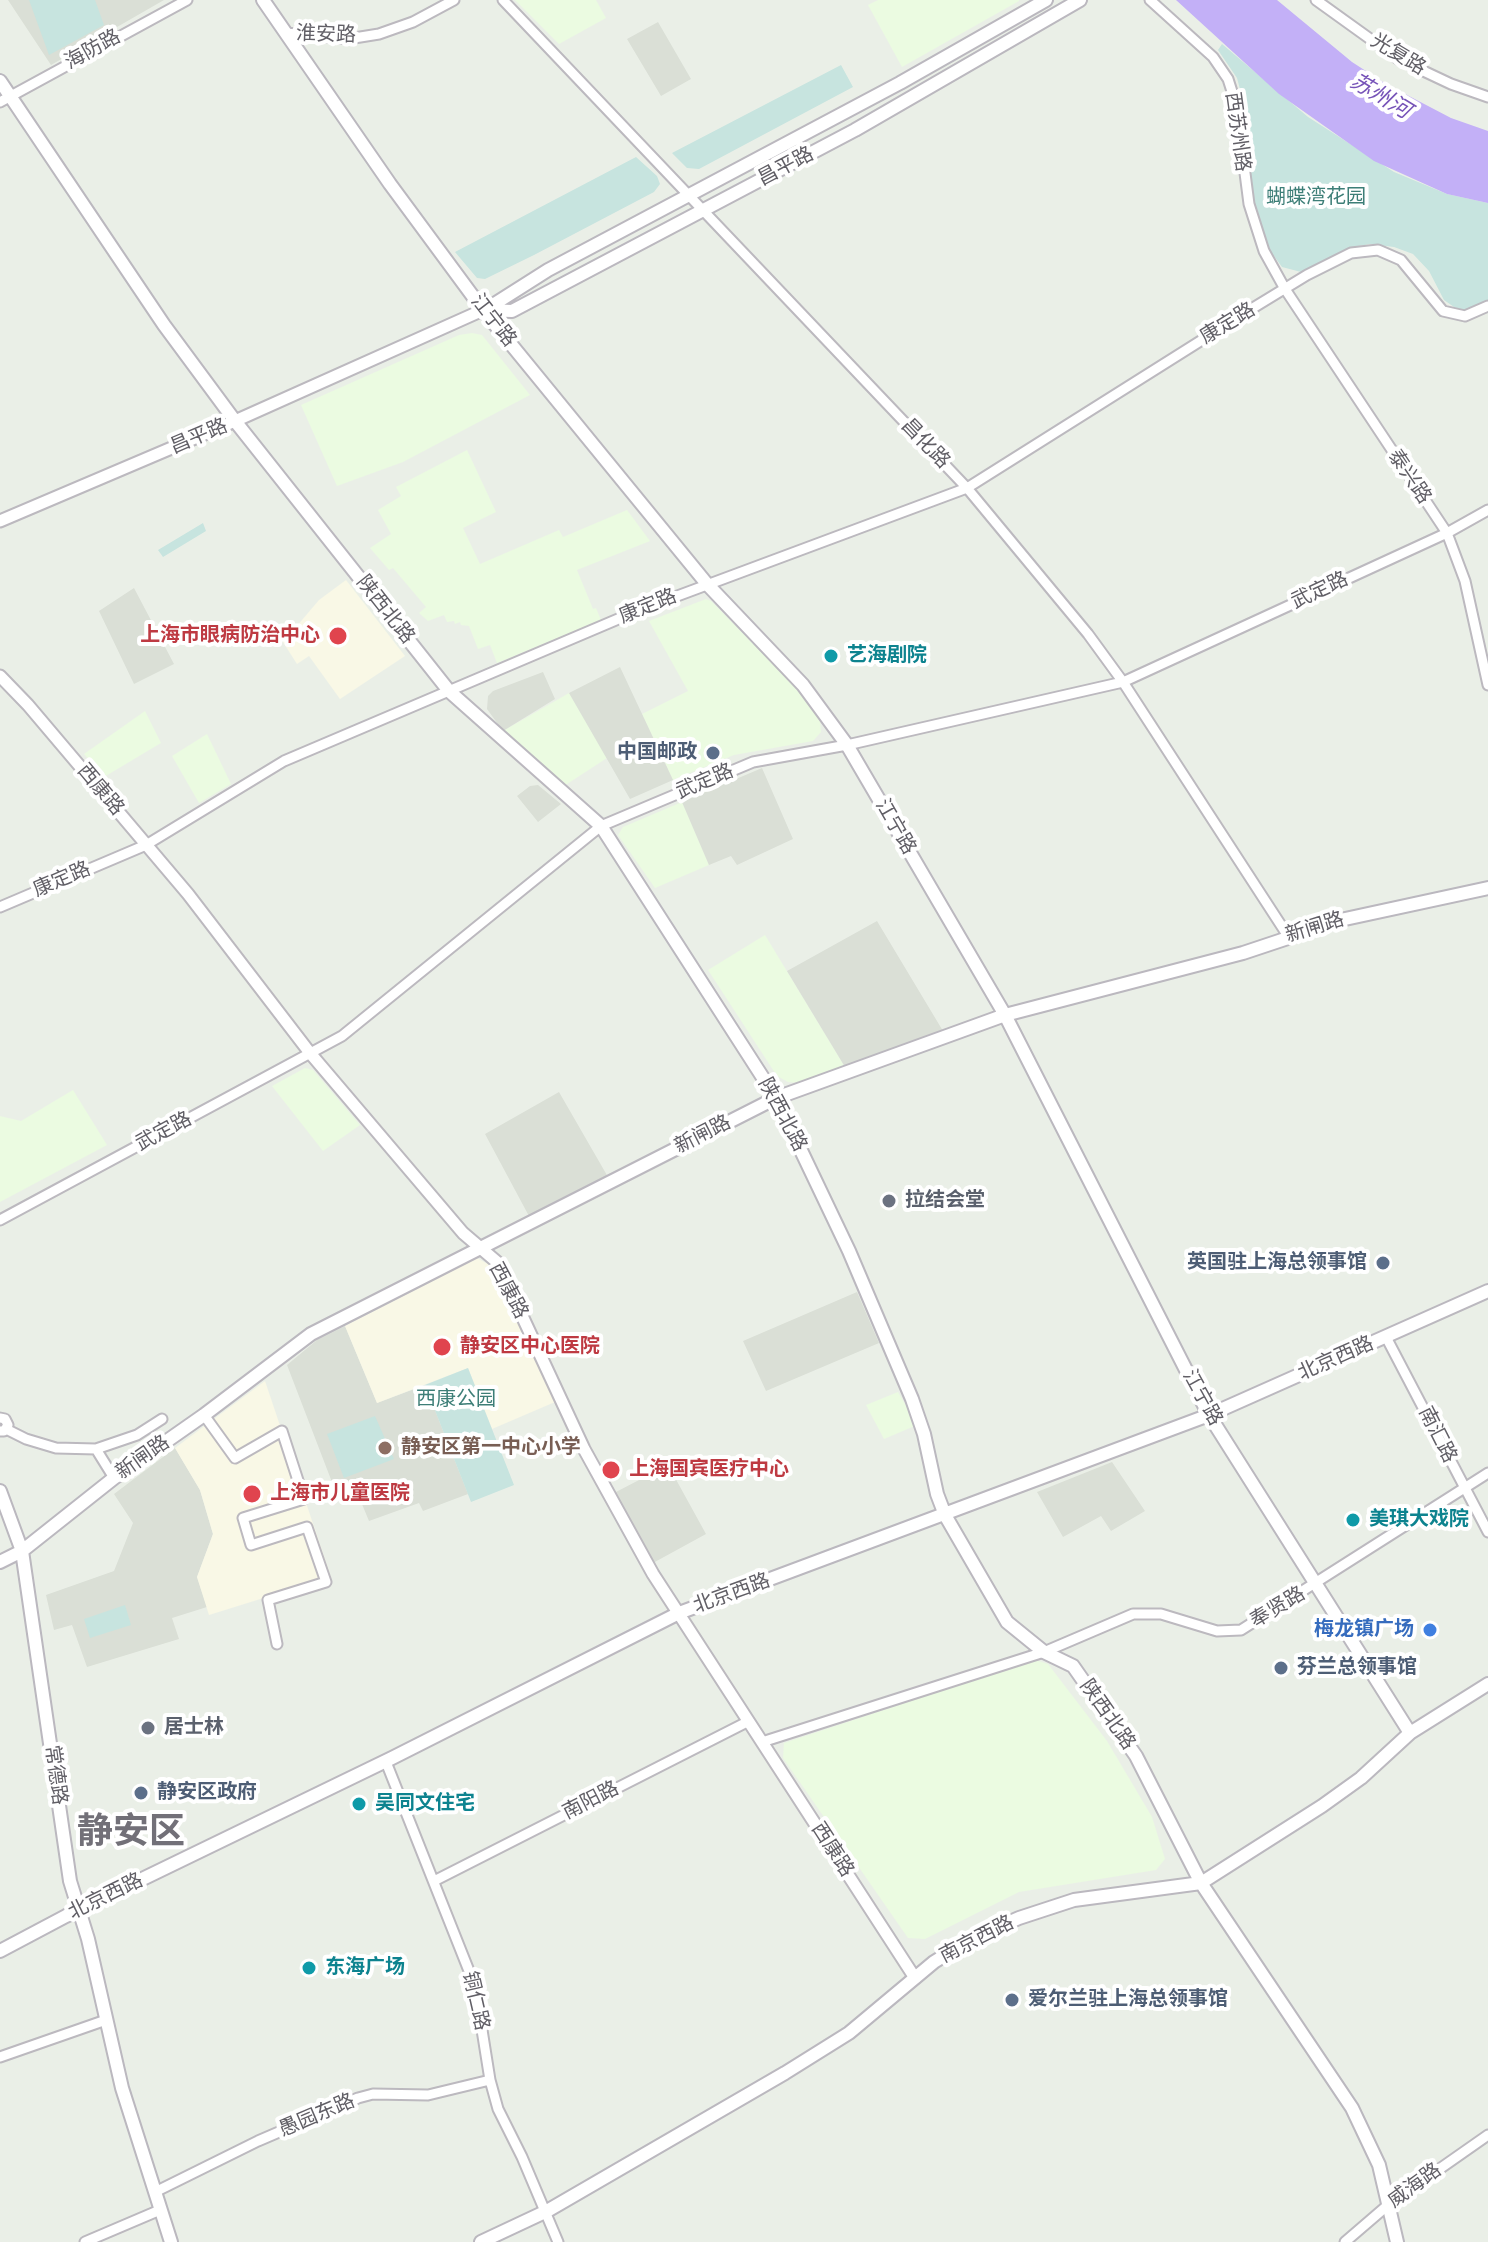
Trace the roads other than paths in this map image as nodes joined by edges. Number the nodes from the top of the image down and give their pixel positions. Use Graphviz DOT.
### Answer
graph roads {
  1 [pos="187,0"];
  2 [pos="263,0"];
  3 [pos="454,0"];
  4 [pos="503,0"];
  5 [pos="1046,0"];
  6 [pos="1080,0"];
  7 [pos="1150,0"];
  8 [pos="1316,0"];
  9 [pos="286,33"];
  10 [pos="0,81"];
  11 [pos="1488,97"];
  12 [pos="6,99"];
  13 [pos="689,196"];
  14 [pos="704,211"];
  15 [pos="1285,289"];
  16 [pos="1488,306"];
  17 [pos="483,310"];
  18 [pos="235,421"];
  19 [pos="967,488"];
  20 [pos="1488,510"];
  21 [pos="0,521"];
  22 [pos="1447,533"];
  23 [pos="707,584"];
  24 [pos="1486,669"];
  25 [pos="0,676"];
  26 [pos="1123,682"];
  27 [pos="1488,685"];
  28 [pos="449,691"];
  29 [pos="847,745"];
  30 [pos="601,826"];
  31 [pos="146,845"];
  32 [pos="1488,888"];
  33 [pos="0,907"];
  34 [pos="1288,936"];
  35 [pos="1005,1015"];
  36 [pos="310,1053"];
  37 [pos="776,1098"];
  38 [pos="0,1220"];
  39 [pos="480,1249"];
  40 [pos="1488,1291"];
  41 [pos="1386,1337"];
  42 [pos="204,1415"];
  43 [pos="1209,1415"];
  44 [pos="0,1418"];
  45 [pos="162,1419"];
  46 [pos="3,1430"];
  47 [pos="96,1449"];
  48 [pos="1488,1473"];
  49 [pos="114,1478"];
  50 [pos="1464,1489"];
  51 [pos="0,1491"];
  52 [pos="945,1515"];
  53 [pos="1488,1532"];
  54 [pos="22,1551"];
  55 [pos="0,1562"];
  56 [pos="1317,1584"];
  57 [pos="679,1613"];
  58 [pos="277,1644"];
  59 [pos="1044,1652"];
  60 [pos="1488,1684"];
  61 [pos="749,1721"];
  62 [pos="1410,1733"];
  63 [pos="762,1742"];
  64 [pos="386,1762"];
  65 [pos="434,1881"];
  66 [pos="1201,1883"];
  67 [pos="79,1910"];
  68 [pos="0,1951"];
  69 [pos="915,1978"];
  70 [pos="106,2020"];
  71 [pos="0,2057"];
  72 [pos="490,2080"];
  73 [pos="1488,2135"];
  74 [pos="155,2192"];
  75 [pos="1388,2205"];
  76 [pos="160,2210"];
  77 [pos="547,2211"];
  78 [pos="85,2242"];
  79 [pos="171,2242"];
  80 [pos="481,2242"];
  81 [pos="558,2242"];
  82 [pos="1345,2242"];
  83 [pos="1397,2242"];
  1 -- 12 [label="street, 海防路"];
  2 -- 9 [label="main road, 江宁路"];
  3 -- 9 [label="street, 淮安路"];
  4 -- 13 [label="street, 昌化路"];
  5 -- 13 [label="main road, 昌平路"];
  6 -- 14 [label="main road, 昌平路"];
  7 -- 15 [label="street, 西苏州路"];
  8 -- 11 [label="street, 光复路"];
  9 -- 17 [label="main road, 江宁路"];
  10 -- 12 [label="main road, 陕西北路"];
  12 -- 18 [label="main road, 陕西北路"];
  13 -- 14 [label="street, 昌化路"];
  13 -- 17 [label="main road, 昌平路"];
  14 -- 17 [label="main road, 昌平路"];
  14 -- 19 [label="street, 昌化路"];
  15 -- 16 [label="street, 康定路"];
  15 -- 19 [label="street, 康定路"];
  15 -- 22 [label="street, 泰兴路"];
  17 -- 18 [label="street, 昌平路"];
  17 -- 23 [label="main road, 江宁路"];
  18 -- 21 [label="street, 昌平路"];
  18 -- 28 [label="main road, 陕西北路"];
  19 -- 23 [label="street, 康定路"];
  19 -- 26 [label="street, 昌化路"];
  20 -- 22 [label="street, 武定路"];
  22 -- 24 [label="street, 泰兴路"];
  22 -- 26 [label="street, 武定路"];
  23 -- 28 [label="street, 康定路"];
  23 -- 29 [label="main road, 江宁路"];
  24 -- 27 [label="street, 泰兴路"];
  25 -- 31 [label="street, 西康路"];
  26 -- 29 [label="street, 武定路"];
  26 -- 34 [label="street, 昌化路"];
  28 -- 30 [label="main road, 陕西北路"];
  28 -- 31 [label="street, 康定路"];
  29 -- 30 [label="street, 武定路"];
  29 -- 35 [label="main road, 江宁路"];
  30 -- 36 [label="street, 武定路"];
  30 -- 37 [label="main road, 陕西北路"];
  31 -- 33 [label="street, 康定路"];
  31 -- 36 [label="street, 西康路"];
  32 -- 34 [label="main road, 新闸路"];
  34 -- 35 [label="main road, 新闸路"];
  35 -- 37 [label="main road, 新闸路"];
  35 -- 43 [label="main road, 江宁路"];
  36 -- 38 [label="street, 武定路"];
  36 -- 39 [label="street, 西康路"];
  37 -- 39 [label="main road, 新闸路"];
  37 -- 52 [label="main road, 陕西北路"];
  39 -- 42 [label="main road, 新闸路"];
  39 -- 57 [label="street, 西康路"];
  40 -- 41 [label="main road, 北京西路"];
  41 -- 43 [label="main road, 北京西路"];
  41 -- 50 [label="street, 南汇路"];
  42 -- 49 [label="main road, 新闸路"];
  42 -- 58 [label="street"];
  43 -- 52 [label="main road, 北京西路"];
  43 -- 56 [label="main road, 江宁路"];
  44 -- 46 [label="street"];
  45 -- 47 [label="street"];
  46 -- 47 [label="street"];
  47 -- 49 [label="street"];
  48 -- 50 [label="street, 奉贤路"];
  49 -- 54 [label="main road, 新闸路"];
  50 -- 53 [label="street, 南汇路"];
  50 -- 56 [label="street, 奉贤路"];
  51 -- 54 [label="main road, 常德路"];
  52 -- 57 [label="main road, 北京西路"];
  52 -- 59 [label="main road, 陕西北路"];
  54 -- 55 [label="main road, 新闸路"];
  54 -- 67 [label="main road, 常德路"];
  56 -- 59 [label="street, 奉贤路"];
  56 -- 62 [label="main road, 江宁路"];
  57 -- 61 [label="street, 西康路"];
  57 -- 64 [label="main road, 北京西路"];
  59 -- 63 [label="street"];
  59 -- 66 [label="main road, 陕西北路"];
  60 -- 62 [label="main road, 南京西路"];
  61 -- 63 [label="street, 西康路"];
  61 -- 65 [label="street, 南阳路"];
  62 -- 66 [label="main road, 南京西路"];
  63 -- 69 [label="street, 西康路"];
  64 -- 65 [label="street, 铜仁路"];
  64 -- 67 [label="main road, 北京西路"];
  65 -- 72 [label="street, 铜仁路"];
  66 -- 69 [label="main road, 南京西路"];
  66 -- 75 [label="main road, 陕西北路"];
  67 -- 68 [label="main road, 北京西路"];
  67 -- 70 [label="main road, 常德路"];
  69 -- 77 [label="main road, 南京西路"];
  70 -- 71 [label="street"];
  70 -- 74 [label="main road, 常德路"];
  72 -- 74 [label="street, 愚园东路"];
  72 -- 77 [label="street, 铜仁路"];
  73 -- 75 [label="street, 威海路"];
  74 -- 76 [label="main road, 常德路"];
  75 -- 82 [label="street, 威海路"];
  75 -- 83 [label="main road, 陕西北路"];
  76 -- 78 [label="street"];
  76 -- 79 [label="main road, 常德路"];
  77 -- 80 [label="main road, 南京西路"];
  77 -- 81 [label="street, 铜仁路"];
}
